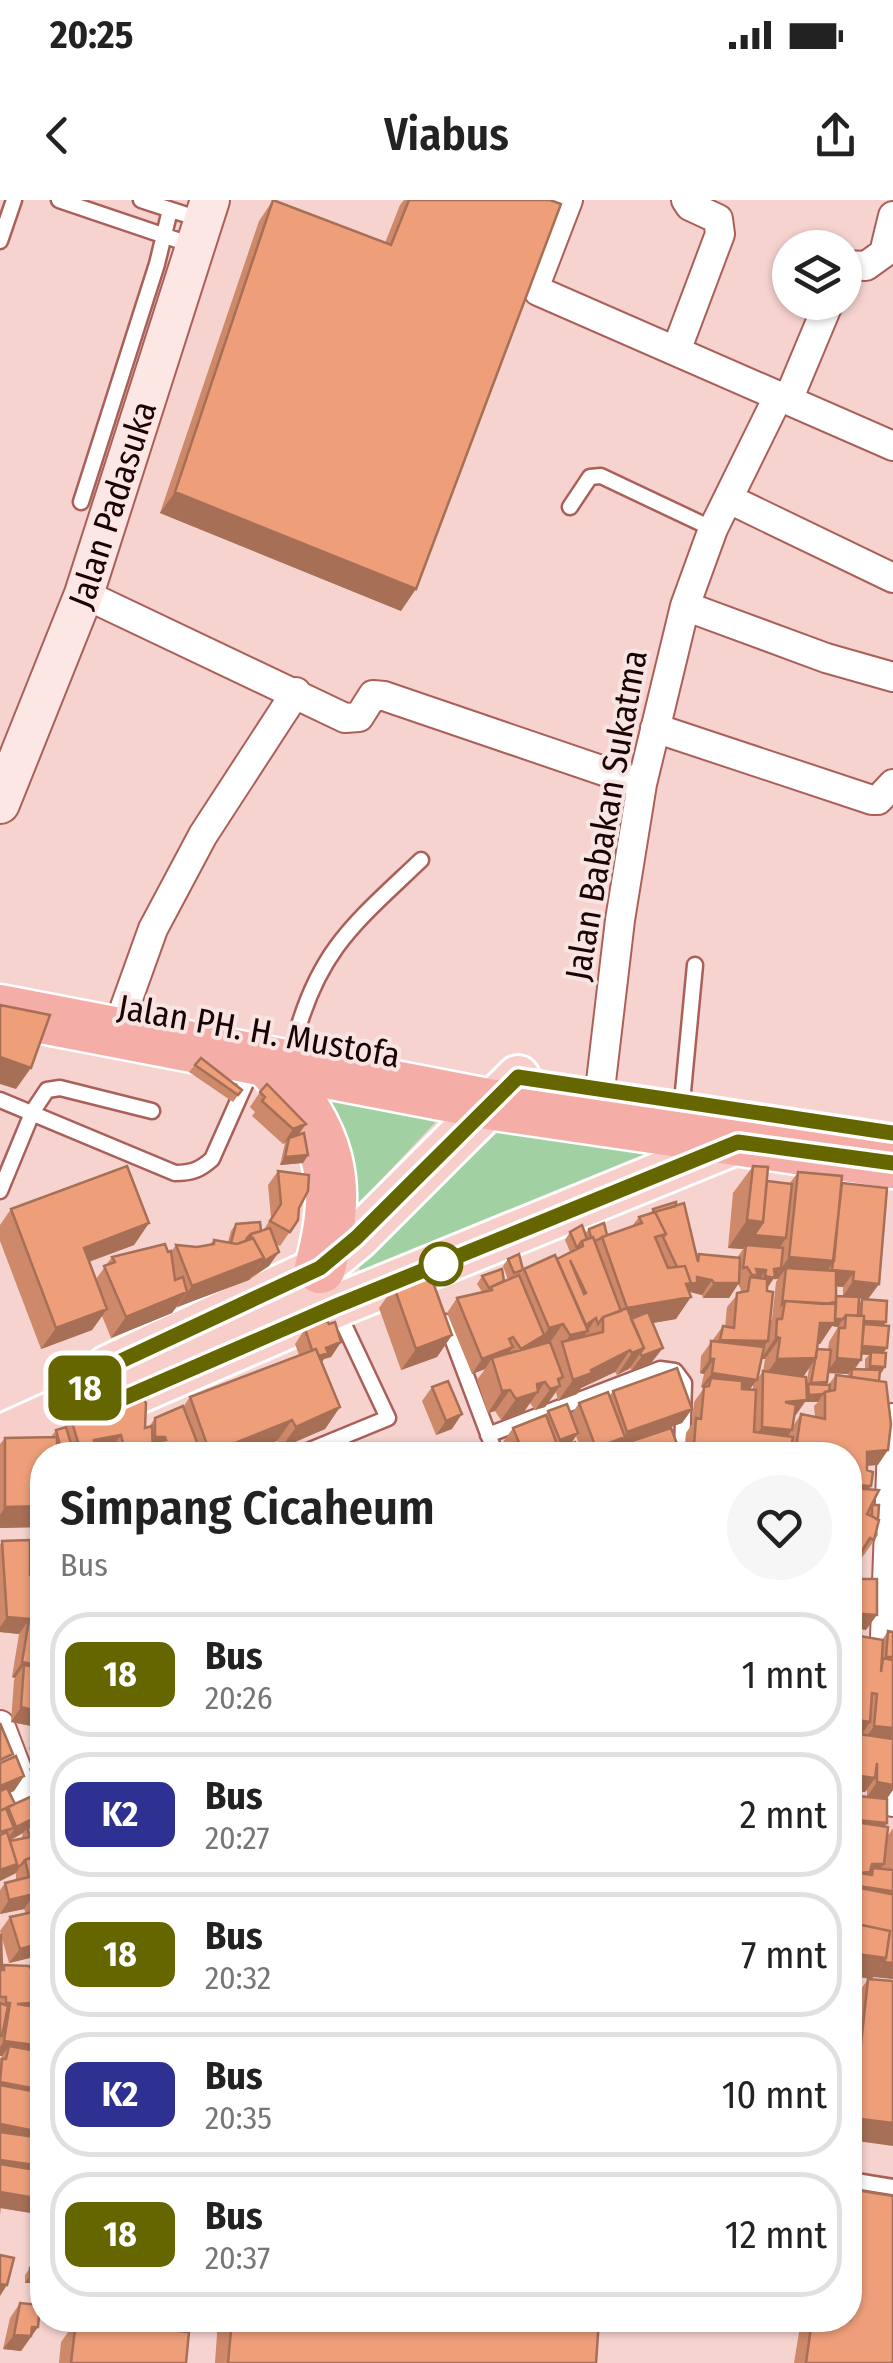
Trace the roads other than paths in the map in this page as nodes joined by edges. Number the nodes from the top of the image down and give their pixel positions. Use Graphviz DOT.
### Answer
graph roads {
  1 [pos="14,200"];
  2 [pos="59,200"];
  3 [pos="142,200"];
  4 [pos="686,200"];
  5 [pos="560,202"];
  6 [pos="893,216"];
  7 [pos="188,224"];
  8 [pos="0,242"];
  9 [pos="888,255"];
  10 [pos="862,266"];
  11 [pos="820,320"];
  12 [pos="676,350"];
  13 [pos="783,397"];
  14 [pos="893,446"];
  15 [pos="729,499"];
  16 [pos="81,502"];
  17 [pos="570,507"];
  18 [pos="713,529"];
  19 [pos="893,578"];
  20 [pos="84,594"];
  21 [pos="685,606"];
  22 [pos="893,677"];
  23 [pos="296,692"];
  24 [pos="655,728"];
  25 [pos="642,784"];
  26 [pos="893,784"];
  27 [pos="0,804"];
  28 [pos="421,860"];
  29 [pos="695,965"];
  30 [pos="0,984"];
  31 [pos="125,1007"];
  32 [pos="0,1010"];
  33 [pos="273,1055"];
  34 [pos="600,1090"];
  35 [pos="503,1091"];
  36 [pos="0,1100"];
  37 [pos="682,1102"];
  38 [pos="33,1111"];
  39 [pos="152,1111"];
  40 [pos="893,1133"];
  41 [pos="738,1142"];
  42 [pos="893,1164"];
  43 [pos="0,1191"];
  44 [pos="328,1287"];
  45 [pos="433,1288"];
  46 [pos="893,1418"];
  47 [pos="488,1435"];
  48 [pos="0,1437"];
  49 [pos="330,1442"];
  50 [pos="491,1442"];
  51 [pos="682,1442"];
  52 [pos="889,1637"];
  53 [pos="862,1640"];
  54 [pos="0,1725"];
  55 [pos="893,1792"];
  56 [pos="893,1802"];
  57 [pos="30,1804"];
  58 [pos="862,2182"];
  59 [pos="893,2187"];
  1 -- 8 [label="lane"];
  2 -- 7 [label="lane"];
  3 -- 7 [label="lane"];
  4 -- 12 [label="street"];
  5 -- 12 [label="street"];
  6 -- 9 [label="street"];
  7 -- 16 [label="lane"];
  7 -- 20 [label="street, Jalan Padasuka"];
  9 -- 10 [label="street"];
  11 -- 13 [label="street, Jalan Babakan Sukatma"];
  12 -- 13 [label="street"];
  13 -- 14 [label="street"];
  13 -- 15 [label="street, Jalan Babakan Sukatma"];
  15 -- 18 [label="street, Jalan Babakan Sukatma"];
  15 -- 19 [label="street"];
  17 -- 18 [label="lane"];
  18 -- 21 [label="street, Jalan Babakan Sukatma"];
  20 -- 23 [label="street"];
  20 -- 27 [label="street, Jalan Padasuka"];
  21 -- 22 [label="street"];
  21 -- 24 [label="street, Jalan Babakan Sukatma"];
  23 -- 25 [label="street"];
  23 -- 31 [label="street"];
  24 -- 25 [label="street, Jalan Babakan Sukatma"];
  24 -- 26 [label="street"];
  25 -- 34 [label="street, Jalan Babakan Sukatma"];
  28 -- 33 [label="lane"];
  29 -- 37 [label="lane"];
  30 -- 31 [label="highway, Jalan PH. H. Mustofa"];
  31 -- 33 [label="highway, Jalan PH. H. Mustofa"];
  32 -- 33 [label="highway, Jalan PH. H. Mustofa"];
  33 -- 35 [label="highway, Jalan PH. H. Mustofa"];
  33 -- 38 [label="lane"];
  33 -- 44 [label="highway"];
  34 -- 35 [label="highway"];
  34 -- 37 [label="highway"];
  35 -- 41 [label="highway"];
  35 -- 44 [label="main road"];
  36 -- 38 [label="lane"];
  37 -- 40 [label="highway"];
  38 -- 39 [label="lane"];
  38 -- 43 [label="lane"];
  41 -- 42 [label="highway"];
  41 -- 45 [label="main road"];
  44 -- 45 [label="main road"];
  44 -- 48 [label="main road"];
  44 -- 49 [label="lane"];
  45 -- 47 [label="lane"];
  46 -- 52 [label="street"];
  47 -- 50 [label="lane"];
  47 -- 51 [label="lane"];
  52 -- 53 [label="street"];
  54 -- 57 [label="street"];
  55 -- 56 [label="street"];
  58 -- 59 [label="lane"];
}
